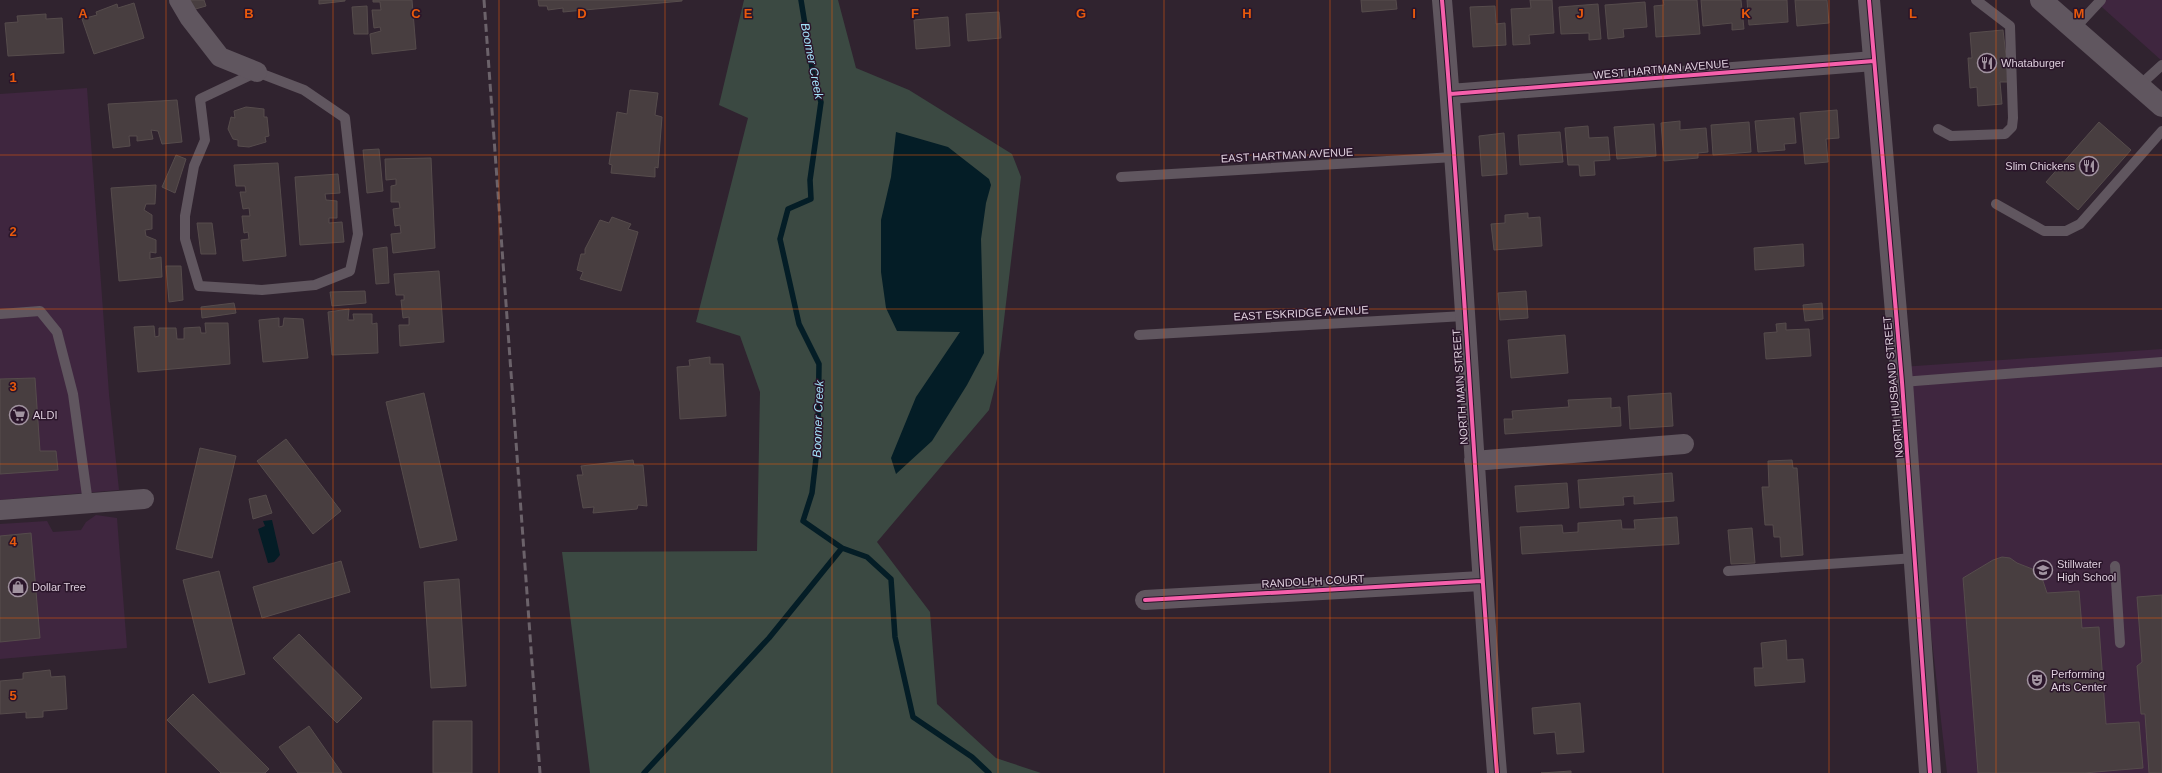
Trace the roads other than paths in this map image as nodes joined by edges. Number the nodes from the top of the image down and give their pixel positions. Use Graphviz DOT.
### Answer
graph roads {
  1 [pos="179,0"];
  2 [pos="1442,0"];
  3 [pos="1869,0"];
  4 [pos="1976,0"];
  5 [pos="2041,0"];
  6 [pos="2101,0"];
  7 [pos="2074,29"];
  8 [pos="1874,61"];
  9 [pos="2162,65"];
  10 [pos="256,72"];
  11 [pos="2139,86"];
  12 [pos="1450,94"];
  13 [pos="2162,106"];
  14 [pos="1938,129"];
  15 [pos="2162,131"];
  16 [pos="1454,157"];
  17 [pos="1121,177"];
  18 [pos="1996,204"];
  19 [pos="0,314"];
  20 [pos="1464,316"];
  21 [pos="1139,335"];
  22 [pos="2162,362"];
  23 [pos="1902,382"];
  24 [pos="1684,444"];
  25 [pos="1474,461"];
  26 [pos="144,499"];
  27 [pos="88,503"];
  28 [pos="0,510"];
  29 [pos="1915,558"];
  30 [pos="2115,566"];
  31 [pos="1728,572"];
  32 [pos="1481,581"];
  33 [pos="1145,600"];
  34 [pos="2120,644"];
  35 [pos="1497,773"];
  36 [pos="1930,773"];
  1 -- 10 [label="street"];
  2 -- 12 [label="street, NORTH MAIN STREET"];
  3 -- 8 [label="street, NORTH HUSBAND STREET"];
  4 -- 14 [label="lane"];
  5 -- 7 [label="street"];
  6 -- 7 [label="lane"];
  7 -- 11 [label="street"];
  8 -- 12 [label="street, WEST HARTMAN AVENUE"];
  8 -- 23 [label="street, NORTH HUSBAND STREET"];
  9 -- 11 [label="lane"];
  10 -- 10 [label="lane"];
  11 -- 13 [label="street"];
  12 -- 16 [label="street, NORTH MAIN STREET"];
  15 -- 18 [label="lane"];
  16 -- 17 [label="lane, EAST HARTMAN AVENUE"];
  16 -- 20 [label="street, NORTH MAIN STREET"];
  19 -- 27 [label="lane"];
  20 -- 21 [label="lane, EAST ESKRIDGE AVENUE"];
  20 -- 25 [label="street, NORTH MAIN STREET"];
  22 -- 23 [label="lane"];
  23 -- 29 [label="street, NORTH HUSBAND STREET"];
  24 -- 25 [label="street"];
  25 -- 32 [label="street, NORTH MAIN STREET"];
  26 -- 27 [label="street"];
  27 -- 28 [label="street"];
  29 -- 31 [label="lane"];
  29 -- 36 [label="street, NORTH HUSBAND STREET"];
  30 -- 34 [label="lane"];
  32 -- 33 [label="street, RANDOLPH COURT"];
  32 -- 35 [label="street, NORTH MAIN STREET"];
}
